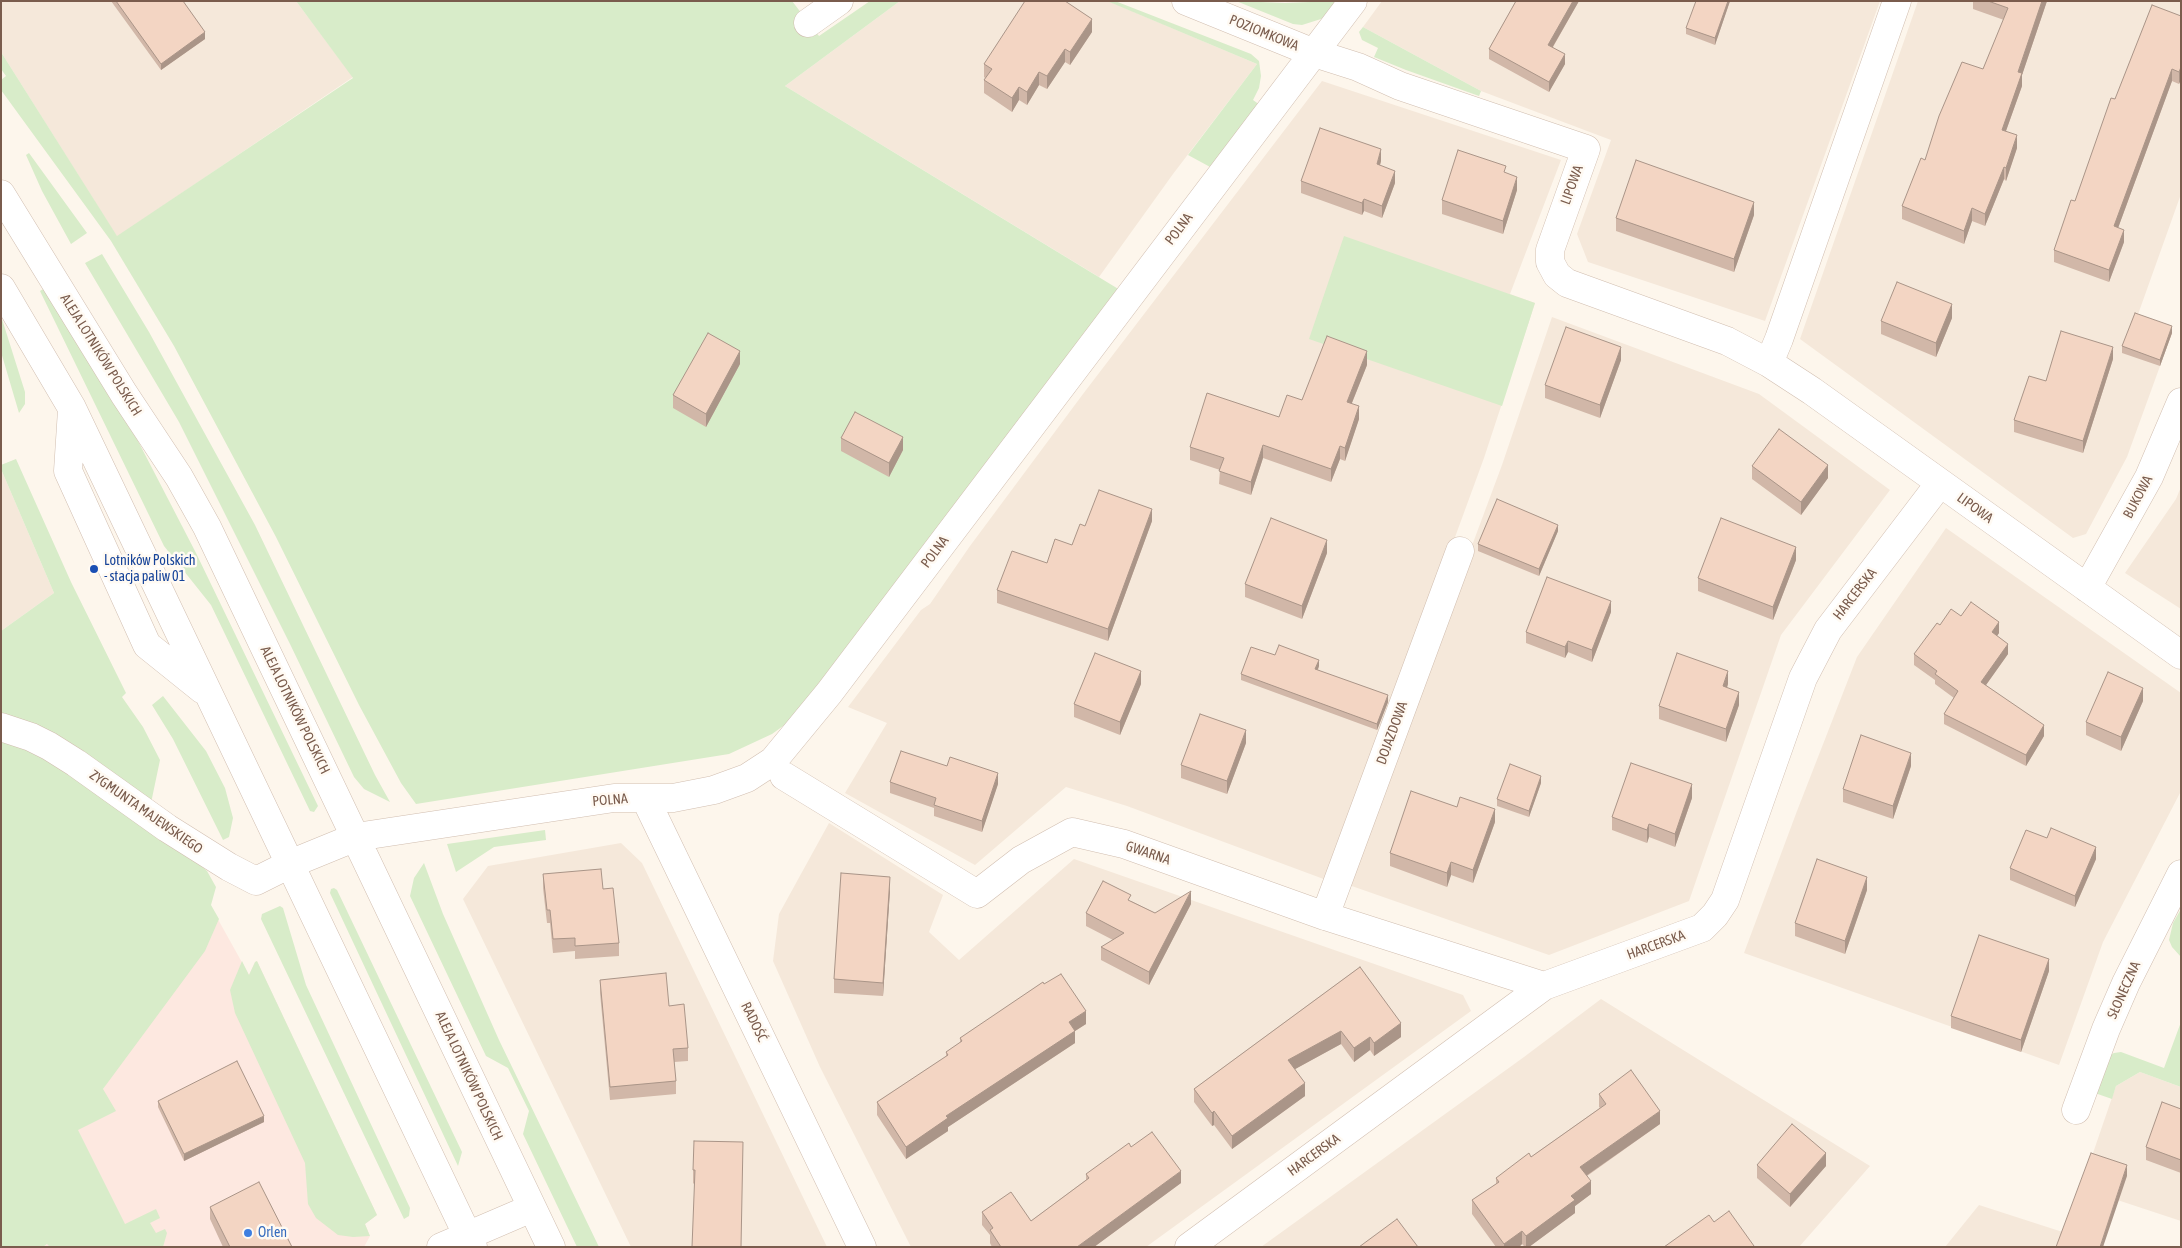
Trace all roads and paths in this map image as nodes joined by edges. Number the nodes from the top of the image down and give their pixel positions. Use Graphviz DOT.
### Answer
graph roads {
  1 [pos="839,1"];
  2 [pos="1186,1"];
  3 [pos="1353,1"];
  4 [pos="1897,1"];
  5 [pos="808,23"];
  6 [pos="1314,53"];
  7 [pos="1,194"];
  8 [pos="1,288"];
  9 [pos="1769,363"];
  10 [pos="2181,402"];
  11 [pos="1940,483"];
  12 [pos="1460,551"];
  13 [pos="2087,588"];
  14 [pos="2181,655"];
  15 [pos="1,727"];
  16 [pos="784,776"];
  17 [pos="645,798"];
  18 [pos="356,837"];
  19 [pos="290,864"];
  20 [pos="2181,874"];
  21 [pos="1325,916"];
  22 [pos="1544,986"];
  23 [pos="2076,1110"];
  24 [pos="532,1208"];
  25 [pos="470,1241"];
  26 [pos="441,1247"];
  27 [pos="551,1247"];
  28 [pos="862,1247"];
  29 [pos="1190,1247"];
  1 -- 5 [label="street"];
  2 -- 6 [label="street, POZIOMKOWA"];
  3 -- 6 [label="street, POLNA"];
  4 -- 9 [label="street"];
  6 -- 9 [label="street, LIPOWA"];
  6 -- 17 [label="street, POLNA"];
  7 -- 18 [label="street, ALEJA LOTNIKÓW POLSKICH"];
  8 -- 19 [label="street"];
  9 -- 11 [label="street, LIPOWA"];
  10 -- 13 [label="street, BUKOWA"];
  11 -- 13 [label="street, LIPOWA"];
  11 -- 22 [label="street, HARCERSKA"];
  12 -- 21 [label="street, DOJAZDOWA"];
  13 -- 14 [label="street, LIPOWA"];
  15 -- 19 [label="street, ZYGMUNTA MAJEWSKIEGO"];
  16 -- 21 [label="street, GWARNA"];
  17 -- 18 [label="street, POLNA"];
  17 -- 28 [label="street, RADOŚĆ"];
  18 -- 19 [label="street, POLNA"];
  18 -- 24 [label="street, ALEJA LOTNIKÓW POLSKICH"];
  19 -- 25 [label="street"];
  20 -- 23 [label="street, SŁONECZNA"];
  21 -- 22 [label="street, GWARNA"];
  22 -- 29 [label="street, HARCERSKA"];
  24 -- 25 [label="street"];
  24 -- 27 [label="street, ALEJA LOTNIKÓW POLSKICH"];
  25 -- 26 [label="street"];
}
